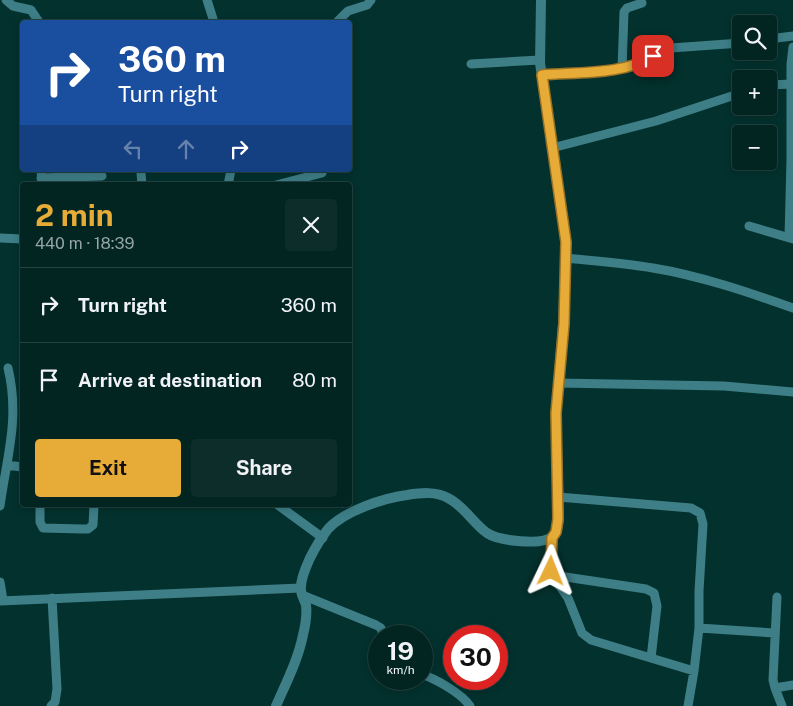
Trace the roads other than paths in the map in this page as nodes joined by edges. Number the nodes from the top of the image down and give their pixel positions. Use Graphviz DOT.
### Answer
graph roads {
  1 [pos="6,0"];
  2 [pos="207,0"];
  3 [pos="371,0"];
  4 [pos="540,0"];
  5 [pos="642,3"];
  6 [pos="37,20"];
  7 [pos="213,20"];
  8 [pos="339,20"];
  9 [pos="793,36"];
  10 [pos="777,38"];
  11 [pos="732,44"];
  12 [pos="793,47"];
  13 [pos="540,60"];
  14 [pos="471,64"];
  15 [pos="622,69"];
  16 [pos="542,75"];
  17 [pos="777,86"];
  18 [pos="792,87"];
  19 [pos="732,96"];
  20 [pos="552,148"];
  21 [pos="792,161"];
  22 [pos="141,173"];
  23 [pos="322,173"];
  24 [pos="102,176"];
  25 [pos="41,178"];
  26 [pos="142,182"];
  27 [pos="288,182"];
  28 [pos="748,226"];
  29 [pos="0,238"];
  30 [pos="791,238"];
  31 [pos="20,239"];
  32 [pos="566,258"];
  33 [pos="793,308"];
  34 [pos="8,368"];
  35 [pos="558,383"];
  36 [pos="13,388"];
  37 [pos="20,389"];
  38 [pos="793,392"];
  39 [pos="7,465"];
  40 [pos="20,468"];
  41 [pos="558,497"];
  42 [pos="0,506"];
  43 [pos="40,507"];
  44 [pos="94,507"];
  45 [pos="281,507"];
  46 [pos="323,538"];
  47 [pos="552,538"];
  48 [pos="552,575"];
  49 [pos="0,582"];
  50 [pos="301,591"];
  51 [pos="777,597"];
  52 [pos="52,598"];
  53 [pos="2,600"];
  54 [pos="378,625"];
  55 [pos="699,628"];
  56 [pos="775,633"];
  57 [pos="651,658"];
  58 [pos="694,671"];
  59 [pos="433,679"];
  60 [pos="793,685"];
  61 [pos="774,688"];
  62 [pos="51,706"];
  63 [pos="276,706"];
  64 [pos="470,706"];
  65 [pos="688,706"];
  66 [pos="782,706"];
  1 -- 6 [label="street"];
  2 -- 7 [label="street"];
  3 -- 8 [label="street"];
  4 -- 13 [label="street"];
  5 -- 15 [label="street"];
  9 -- 10 [label="street"];
  11 -- 15 [label="street"];
  12 -- 18 [label="street"];
  13 -- 14 [label="street"];
  13 -- 16 [label="street"];
  15 -- 16 [label="street"];
  16 -- 20 [label="street"];
  17 -- 18 [label="street"];
  18 -- 21 [label="street"];
  19 -- 20 [label="street"];
  20 -- 32 [label="street"];
  21 -- 30 [label="street"];
  22 -- 26 [label="street"];
  23 -- 27 [label="street"];
  24 -- 25 [label="street"];
  28 -- 30 [label="street"];
  29 -- 31 [label="street"];
  32 -- 33 [label="street"];
  32 -- 35 [label="street"];
  34 -- 36 [label="street"];
  35 -- 38 [label="street"];
  35 -- 41 [label="street"];
  36 -- 37 [label="street"];
  36 -- 39 [label="street"];
  39 -- 40 [label="street"];
  39 -- 42 [label="street"];
  41 -- 47 [label="street"];
  41 -- 55 [label="street"];
  43 -- 44 [label="street"];
  45 -- 46 [label="street"];
  46 -- 47 [label="street"];
  46 -- 50 [label="street"];
  47 -- 48 [label="street"];
  48 -- 57 [label="street"];
  48 -- 57 [label="street"];
  49 -- 53 [label="street"];
  50 -- 52 [label="street"];
  50 -- 54 [label="street"];
  50 -- 63 [label="street"];
  51 -- 56 [label="street"];
  52 -- 53 [label="street"];
  52 -- 62 [label="street"];
  55 -- 56 [label="street"];
  55 -- 58 [label="street"];
  56 -- 61 [label="street"];
  57 -- 58 [label="street"];
  58 -- 65 [label="street"];
  59 -- 64 [label="street"];
  60 -- 61 [label="street"];
  61 -- 66 [label="street"];
}
